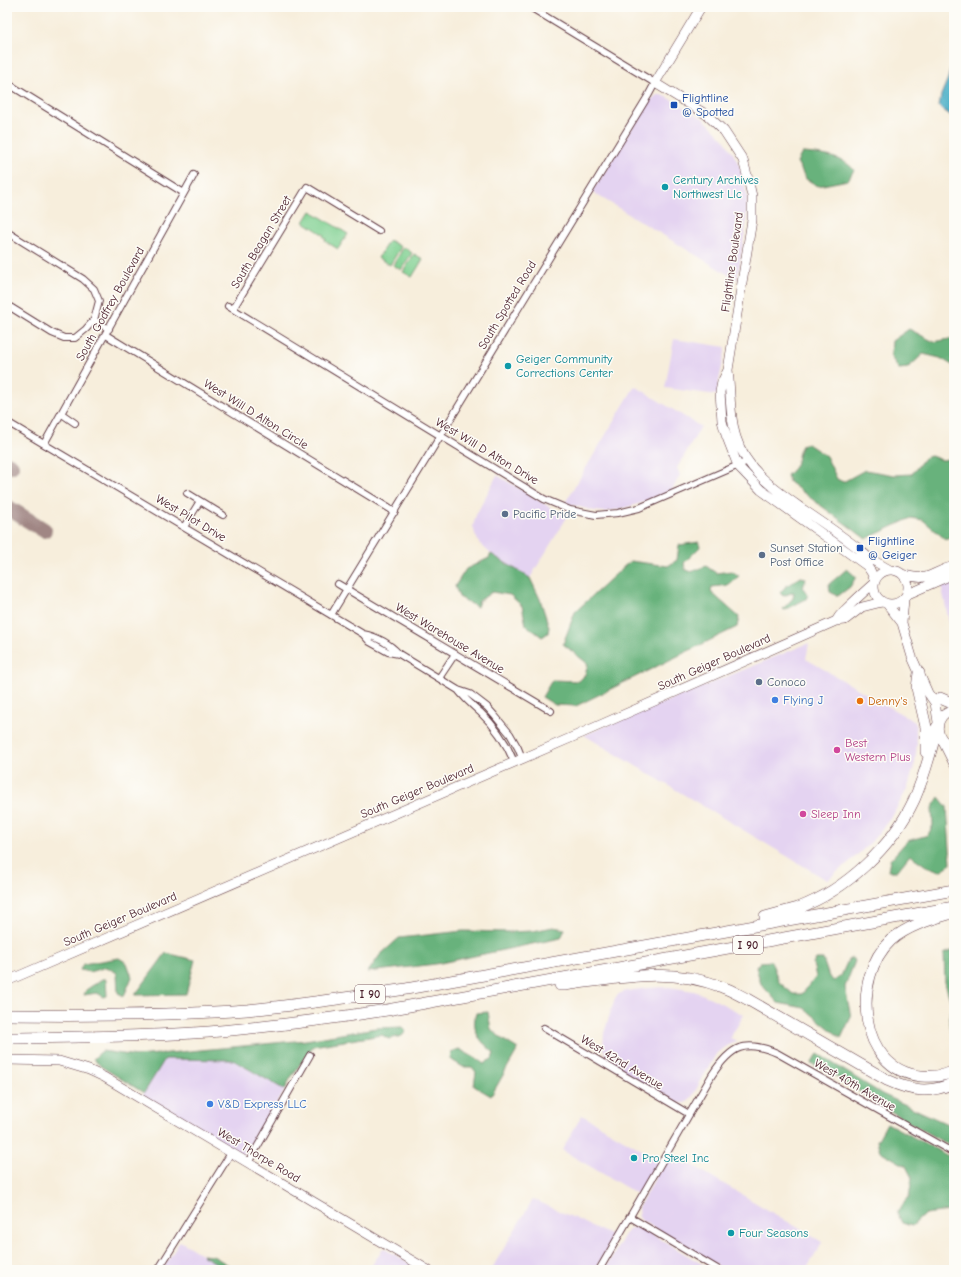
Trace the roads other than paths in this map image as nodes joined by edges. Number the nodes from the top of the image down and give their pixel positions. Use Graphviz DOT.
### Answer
graph roads {
  1 [pos="530,7"];
  2 [pos="701,7"];
  3 [pos="7,83"];
  4 [pos="655,83"];
  5 [pos="194,175"];
  6 [pos="184,193"];
  7 [pos="379,231"];
  8 [pos="7,232"];
  9 [pos="7,305"];
  10 [pos="231,307"];
  11 [pos="94,320"];
  12 [pos="109,328"];
  13 [pos="106,335"];
  14 [pos="728,370"];
  15 [pos="62,414"];
  16 [pos="7,422"];
  17 [pos="75,422"];
  18 [pos="441,437"];
  19 [pos="44,444"];
  20 [pos="748,461"];
  21 [pos="738,466"];
  22 [pos="187,493"];
  23 [pos="200,501"];
  24 [pos="395,512"];
  25 [pos="223,515"];
  26 [pos="184,527"];
  27 [pos="954,566"];
  28 [pos="890,570"];
  29 [pos="902,574"];
  30 [pos="954,574"];
  31 [pos="874,582"];
  32 [pos="338,584"];
  33 [pos="347,589"];
  34 [pos="905,597"];
  35 [pos="884,603"];
  36 [pos="332,615"];
  37 [pos="836,621"];
  38 [pos="902,623"];
  39 [pos="455,654"];
  40 [pos="921,677"];
  41 [pos="439,678"];
  42 [pos="940,698"];
  43 [pos="954,704"];
  44 [pos="954,710"];
  45 [pos="552,711"];
  46 [pos="939,729"];
  47 [pos="954,744"];
  48 [pos="518,760"];
  49 [pos="954,764"];
  50 [pos="925,769"];
  51 [pos="954,890"];
  52 [pos="954,907"];
  53 [pos="954,913"];
  54 [pos="729,930"];
  55 [pos="7,981"];
  56 [pos="542,982"];
  57 [pos="7,1016"];
  58 [pos="544,1028"];
  59 [pos="7,1038"];
  60 [pos="310,1054"];
  61 [pos="7,1060"];
  62 [pos="954,1071"];
  63 [pos="954,1083"];
  64 [pos="689,1114"];
  65 [pos="231,1153"];
  66 [pos="954,1153"];
  67 [pos="248,1163"];
  68 [pos="630,1217"];
  69 [pos="158,1270"];
  70 [pos="428,1270"];
  71 [pos="599,1270"];
  72 [pos="719,1270"];
  1 -- 4 [label="street, Flightline Boulevard"];
  2 -- 4 [label="street, South Spotted Road"];
  3 -- 6 [label="street"];
  4 -- 14 [label="street, Flightline Boulevard"];
  4 -- 18 [label="street, South Spotted Road"];
  5 -- 6 [label="street, South Godfrey Boulevard"];
  6 -- 12 [label="street, South Godfrey Boulevard"];
  7 -- 10 [label="street, South Beagan Street"];
  8 -- 11 [label="street"];
  9 -- 11 [label="street"];
  10 -- 18 [label="street, West Will D Alton Drive"];
  11 -- 12 [label="street"];
  12 -- 13 [label="street, South Godfrey Boulevard"];
  13 -- 15 [label="street, South Godfrey Boulevard"];
  13 -- 24 [label="street, West Will D Alton Circle"];
  14 -- 20 [label="street, Flightline Boulevard"];
  14 -- 21 [label="street, Flightline Boulevard"];
  15 -- 17 [label="street"];
  15 -- 19 [label="street, South Godfrey Boulevard"];
  16 -- 19 [label="street, West Pilot Drive"];
  18 -- 21 [label="street, West Will D Alton Drive"];
  18 -- 24 [label="street, South Spotted Road"];
  19 -- 26 [label="street, West Pilot Drive"];
  20 -- 21 [label="street, West Will D Alton Drive"];
  20 -- 28 [label="street, Flightline Boulevard"];
  21 -- 31 [label="street, Flightline Boulevard"];
  22 -- 23 [label="street"];
  23 -- 25 [label="street"];
  23 -- 26 [label="street"];
  24 -- 33 [label="street, South Spotted Road"];
  26 -- 36 [label="street, West Pilot Drive"];
  27 -- 29 [label="street"];
  28 -- 29 [label="street"];
  28 -- 31 [label="street"];
  29 -- 34 [label="street"];
  30 -- 34 [label="street"];
  31 -- 35 [label="street"];
  31 -- 37 [label="street, South Geiger Boulevard"];
  32 -- 33 [label="street, West Warehouse Avenue"];
  33 -- 36 [label="street, South Spotted Road"];
  33 -- 39 [label="street, West Warehouse Avenue"];
  34 -- 35 [label="street"];
  34 -- 38 [label="street"];
  35 -- 37 [label="street, South Geiger Boulevard"];
  35 -- 38 [label="street"];
  36 -- 41 [label="street, West Pilot Drive"];
  37 -- 48 [label="street, South Geiger Boulevard"];
  38 -- 40 [label="street"];
  39 -- 41 [label="street"];
  39 -- 45 [label="street, West Warehouse Avenue"];
  40 -- 42 [label="street"];
  40 -- 46 [label="street"];
  40 -- 50 [label="highway"];
  41 -- 48 [label="street, West Pilot Drive"];
  42 -- 43 [label="highway"];
  42 -- 44 [label="street"];
  44 -- 46 [label="street"];
  46 -- 47 [label="street"];
  46 -- 49 [label="street"];
  46 -- 50 [label="highway"];
  48 -- 55 [label="street, South Geiger Boulevard"];
  50 -- 54 [label="highway"];
  51 -- 54 [label="highway, I 90"];
  52 -- 56 [label="highway, I 90"];
  53 -- 62 [label="highway"];
  54 -- 57 [label="highway, I 90"];
  56 -- 59 [label="highway, I 90"];
  56 -- 63 [label="highway"];
  58 -- 64 [label="street, West 42nd Avenue"];
  60 -- 67 [label="street"];
  61 -- 65 [label="street, West Thorpe Road"];
  64 -- 66 [label="street, West 40th Avenue"];
  64 -- 68 [label="street"];
  65 -- 67 [label="street, West Thorpe Road"];
  65 -- 69 [label="street"];
  67 -- 70 [label="street, West Thorpe Road"];
  68 -- 71 [label="street"];
  68 -- 72 [label="street"];
}
